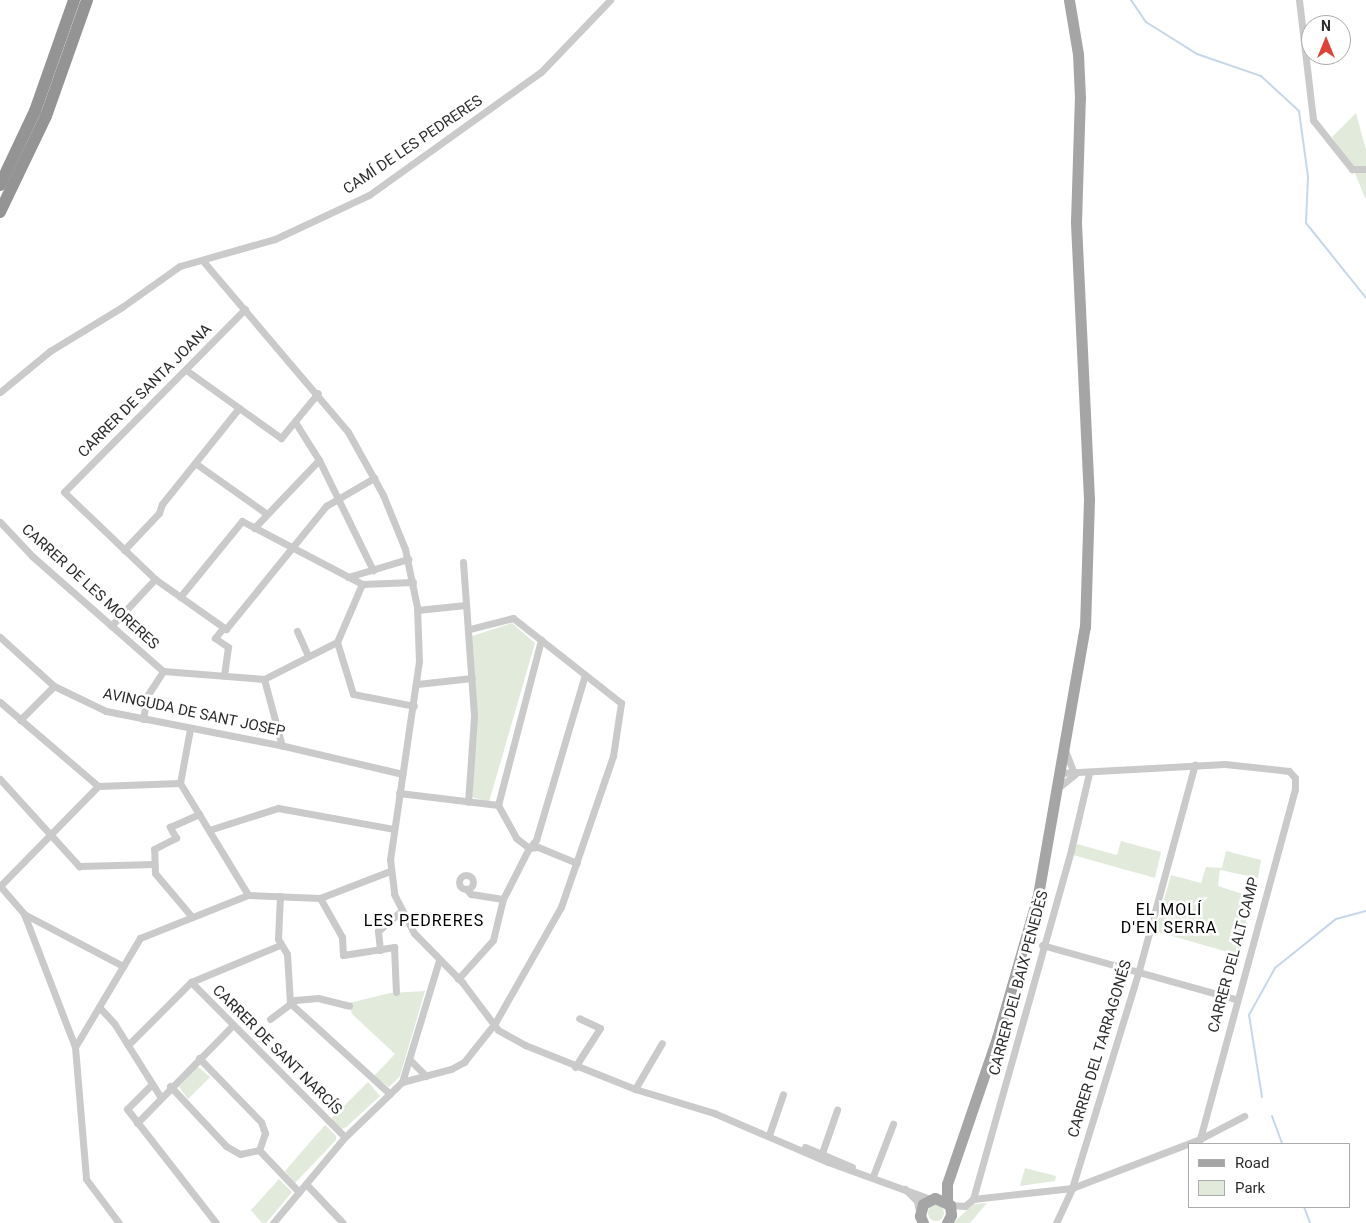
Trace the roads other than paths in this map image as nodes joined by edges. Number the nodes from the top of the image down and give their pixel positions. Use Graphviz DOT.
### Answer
graph roads {
  1 [pos="74,0"];
  2 [pos="87,0"];
  3 [pos="610,0"];
  4 [pos="1069,0"];
  5 [pos="1299,0"];
  6 [pos="1366,170"];
  7 [pos="0,185"];
  8 [pos="0,212"];
  9 [pos="203,261"];
  10 [pos="245,309"];
  11 [pos="186,370"];
  12 [pos="0,392"];
  13 [pos="318,393"];
  14 [pos="239,408"];
  15 [pos="295,422"];
  16 [pos="319,460"];
  17 [pos="195,463"];
  18 [pos="374,478"];
  19 [pos="338,496"];
  20 [pos="267,514"];
  21 [pos="0,522"];
  22 [pos="254,528"];
  23 [pos="289,548"];
  24 [pos="124,550"];
  25 [pos="408,559"];
  26 [pos="463,562"];
  27 [pos="373,570"];
  28 [pos="348,577"];
  29 [pos="155,579"];
  30 [pos="413,582"];
  31 [pos="362,584"];
  32 [pos="180,597"];
  33 [pos="466,604"];
  34 [pos="417,610"];
  35 [pos="111,626"];
  36 [pos="224,628"];
  37 [pos="470,629"];
  38 [pos="297,631"];
  39 [pos="0,637"];
  40 [pos="541,640"];
  41 [pos="337,642"];
  42 [pos="308,656"];
  43 [pos="163,671"];
  44 [pos="585,675"];
  45 [pos="224,676"];
  46 [pos="472,678"];
  47 [pos="264,680"];
  48 [pos="417,684"];
  49 [pos="54,686"];
  50 [pos="0,702"];
  51 [pos="414,706"];
  52 [pos="143,719"];
  53 [pos="20,720"];
  54 [pos="190,729"];
  55 [pos="282,746"];
  56 [pos="1065,748"];
  57 [pos="1195,764"];
  58 [pos="1089,772"];
  59 [pos="1076,773"];
  60 [pos="403,774"];
  61 [pos="1060,774"];
  62 [pos="0,779"];
  63 [pos="180,783"];
  64 [pos="98,786"];
  65 [pos="1058,788"];
  66 [pos="399,793"];
  67 [pos="468,802"];
  68 [pos="498,806"];
  69 [pos="199,814"];
  70 [pos="393,829"];
  71 [pos="209,830"];
  72 [pos="53,836"];
  73 [pos="528,848"];
  74 [pos="577,863"];
  75 [pos="154,864"];
  76 [pos="390,871"];
  77 [pos="0,886"];
  78 [pos="469,890"];
  79 [pos="248,895"];
  80 [pos="280,896"];
  81 [pos="320,898"];
  82 [pos="503,899"];
  83 [pos="401,911"];
  84 [pos="24,914"];
  85 [pos="192,918"];
  86 [pos="280,945"];
  87 [pos="1042,945"];
  88 [pos="380,950"];
  89 [pos="439,960"];
  90 [pos="123,966"];
  91 [pos="1139,970"];
  92 [pos="458,979"];
  93 [pos="190,982"];
  94 [pos="396,992"];
  95 [pos="1235,999"];
  96 [pos="290,1003"];
  97 [pos="349,1006"];
  98 [pos="99,1007"];
  99 [pos="579,1018"];
  100 [pos="270,1019"];
  101 [pos="495,1023"];
  102 [pos="232,1026"];
  103 [pos="662,1043"];
  104 [pos="128,1045"];
  105 [pos="75,1047"];
  106 [pos="199,1058"];
  107 [pos="409,1059"];
  108 [pos="575,1067"];
  109 [pos="426,1076"];
  110 [pos="402,1082"];
  111 [pos="152,1084"];
  112 [pos="170,1086"];
  113 [pos="635,1089"];
  114 [pos="390,1094"];
  115 [pos="783,1094"];
  116 [pos="160,1096"];
  117 [pos="837,1110"];
  118 [pos="1244,1116"];
  119 [pos="137,1123"];
  120 [pos="893,1124"];
  121 [pos="769,1135"];
  122 [pos="345,1137"];
  123 [pos="1200,1139"];
  124 [pos="1190,1143"];
  125 [pos="1188,1144"];
  126 [pos="259,1150"];
  127 [pos="822,1153"];
  128 [pos="873,1176"];
  129 [pos="306,1184"];
  130 [pos="947,1184"];
  131 [pos="901,1186"];
  132 [pos="1072,1188"];
  133 [pos="299,1192"];
  134 [pos="933,1198"];
  135 [pos="972,1199"];
  136 [pos="953,1204"];
  137 [pos="921,1220"];
  138 [pos="948,1222"];
  139 [pos="120,1223"];
  140 [pos="216,1223"];
  141 [pos="273,1223"];
  142 [pos="343,1223"];
  143 [pos="1056,1223"];
  1 -- 7 [label="highway"];
  2 -- 8 [label="highway"];
  3 -- 9 [label="street, CAMÍ DE LES PEDRERES"];
  4 -- 56 [label="main road"];
  5 -- 6 [label="street"];
  9 -- 10 [label="street"];
  9 -- 12 [label="street, CAMÍ DE LES PEDRERES"];
  10 -- 11 [label="street, CARRER DE SANTA JOANA"];
  10 -- 13 [label="street"];
  11 -- 14 [label="street"];
  11 -- 24 [label="street, CARRER DE SANTA JOANA"];
  13 -- 15 [label="street"];
  13 -- 18 [label="street"];
  14 -- 15 [label="street"];
  14 -- 17 [label="street"];
  15 -- 16 [label="street"];
  16 -- 19 [label="street"];
  16 -- 20 [label="street"];
  17 -- 20 [label="street"];
  17 -- 24 [label="street"];
  18 -- 19 [label="street"];
  18 -- 25 [label="street"];
  19 -- 23 [label="street"];
  19 -- 27 [label="street"];
  20 -- 22 [label="street"];
  21 -- 35 [label="street, CARRER DE LES MORERES"];
  22 -- 23 [label="street"];
  22 -- 32 [label="street"];
  23 -- 28 [label="street"];
  23 -- 36 [label="street"];
  24 -- 29 [label="street"];
  25 -- 27 [label="street"];
  25 -- 30 [label="street"];
  26 -- 33 [label="street"];
  27 -- 28 [label="street"];
  28 -- 31 [label="street"];
  29 -- 32 [label="street"];
  29 -- 35 [label="street"];
  30 -- 31 [label="street"];
  30 -- 34 [label="street"];
  31 -- 41 [label="street"];
  32 -- 36 [label="street"];
  33 -- 34 [label="street"];
  33 -- 37 [label="street"];
  34 -- 48 [label="street"];
  35 -- 43 [label="street, CARRER DE LES MORERES"];
  36 -- 45 [label="street"];
  37 -- 40 [label="street"];
  37 -- 46 [label="street"];
  38 -- 42 [label="street"];
  39 -- 49 [label="street, AVINGUDA DE SANT JOSEP"];
  40 -- 44 [label="street"];
  40 -- 68 [label="street"];
  41 -- 42 [label="street"];
  41 -- 51 [label="street"];
  42 -- 47 [label="street"];
  43 -- 45 [label="street"];
  43 -- 52 [label="street"];
  44 -- 73 [label="street"];
  44 -- 74 [label="street"];
  45 -- 47 [label="street"];
  46 -- 48 [label="street"];
  46 -- 67 [label="street"];
  47 -- 55 [label="street"];
  48 -- 51 [label="street"];
  49 -- 52 [label="street, AVINGUDA DE SANT JOSEP"];
  49 -- 53 [label="street"];
  50 -- 53 [label="street"];
  51 -- 60 [label="street"];
  52 -- 54 [label="street, AVINGUDA DE SANT JOSEP"];
  53 -- 64 [label="street"];
  54 -- 55 [label="street, AVINGUDA DE SANT JOSEP"];
  54 -- 63 [label="street"];
  55 -- 60 [label="street, AVINGUDA DE SANT JOSEP"];
  56 -- 59 [label="street"];
  56 -- 61 [label="main road"];
  57 -- 58 [label="street"];
  57 -- 91 [label="street, CARRER DEL TARRAGONÉS"];
  57 -- 95 [label="street, CARRER DEL ALT CAMP"];
  58 -- 59 [label="street"];
  58 -- 87 [label="street, CARRER DEL BAIX PENEDÈS"];
  59 -- 61 [label="street"];
  59 -- 65 [label="street"];
  60 -- 66 [label="street"];
  61 -- 65 [label="main road"];
  62 -- 72 [label="street"];
  63 -- 64 [label="street"];
  63 -- 69 [label="street"];
  64 -- 72 [label="street"];
  65 -- 130 [label="main road"];
  66 -- 67 [label="street"];
  66 -- 70 [label="street"];
  67 -- 68 [label="street"];
  68 -- 73 [label="street"];
  69 -- 71 [label="street"];
  69 -- 75 [label="street"];
  70 -- 71 [label="street"];
  70 -- 76 [label="street"];
  71 -- 79 [label="street"];
  72 -- 75 [label="street"];
  72 -- 77 [label="street"];
  73 -- 74 [label="street"];
  73 -- 82 [label="street"];
  74 -- 101 [label="street"];
  75 -- 85 [label="street"];
  76 -- 81 [label="street"];
  76 -- 83 [label="street"];
  77 -- 84 [label="street"];
  78 -- 82 [label="street"];
  79 -- 80 [label="street"];
  79 -- 85 [label="street"];
  80 -- 81 [label="street"];
  80 -- 86 [label="street"];
  81 -- 88 [label="street"];
  82 -- 92 [label="street"];
  83 -- 88 [label="street"];
  83 -- 89 [label="street"];
  84 -- 90 [label="street"];
  84 -- 105 [label="street"];
  85 -- 90 [label="street"];
  86 -- 93 [label="street"];
  86 -- 96 [label="street"];
  87 -- 91 [label="street"];
  87 -- 135 [label="street, CARRER DEL BAIX PENEDÈS"];
  88 -- 94 [label="street"];
  89 -- 92 [label="street"];
  89 -- 107 [label="street"];
  90 -- 98 [label="street"];
  91 -- 95 [label="street"];
  91 -- 132 [label="street, CARRER DEL TARRAGONÉS"];
  92 -- 101 [label="street"];
  93 -- 102 [label="street, CARRER DE SANT NARCÍS"];
  93 -- 104 [label="street"];
  95 -- 123 [label="street, CARRER DEL ALT CAMP"];
  96 -- 97 [label="street"];
  96 -- 100 [label="street"];
  96 -- 114 [label="street"];
  98 -- 104 [label="street"];
  98 -- 105 [label="street"];
  99 -- 108 [label="street"];
  101 -- 108 [label="street"];
  101 -- 109 [label="street"];
  102 -- 106 [label="street"];
  102 -- 122 [label="street, CARRER DE SANT NARCÍS"];
  103 -- 113 [label="street"];
  104 -- 111 [label="street"];
  105 -- 139 [label="street"];
  106 -- 112 [label="street"];
  106 -- 126 [label="street"];
  107 -- 109 [label="street"];
  107 -- 110 [label="street"];
  108 -- 113 [label="street"];
  109 -- 110 [label="street"];
  110 -- 114 [label="street"];
  111 -- 116 [label="street"];
  111 -- 119 [label="street"];
  112 -- 116 [label="street"];
  112 -- 126 [label="street"];
  113 -- 121 [label="street"];
  114 -- 122 [label="street"];
  115 -- 121 [label="street"];
  116 -- 119 [label="street"];
  117 -- 127 [label="street"];
  118 -- 123 [label="street"];
  119 -- 140 [label="street"];
  120 -- 128 [label="street"];
  121 -- 127 [label="street"];
  121 -- 128 [label="street"];
  122 -- 129 [label="street"];
  123 -- 124 [label="street"];
  125 -- 132 [label="street"];
  126 -- 133 [label="street"];
  127 -- 128 [label="street"];
  128 -- 131 [label="street"];
  129 -- 133 [label="street"];
  129 -- 142 [label="street"];
  130 -- 134 [label="main road"];
  130 -- 136 [label="main road"];
  131 -- 134 [label="street"];
  131 -- 137 [label="street"];
  132 -- 135 [label="street"];
  132 -- 143 [label="street, CARRER DEL TARRAGONÉS"];
  133 -- 141 [label="street"];
  134 -- 136 [label="main road"];
  134 -- 137 [label="main road"];
  135 -- 136 [label="street"];
  136 -- 138 [label="main road"];
}
